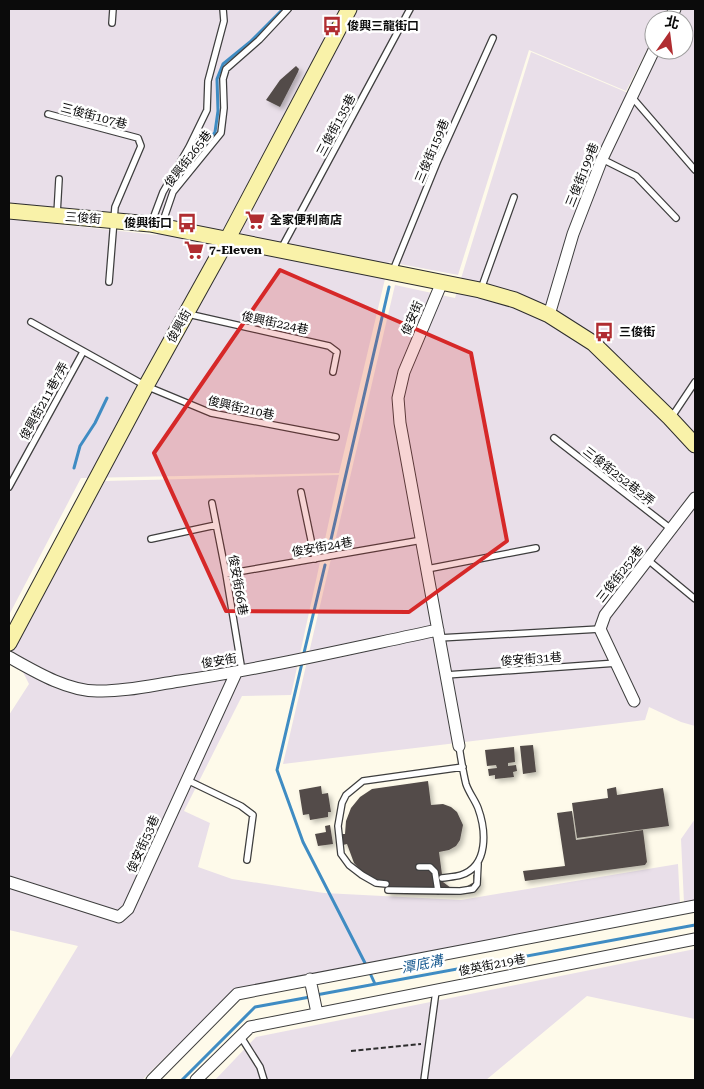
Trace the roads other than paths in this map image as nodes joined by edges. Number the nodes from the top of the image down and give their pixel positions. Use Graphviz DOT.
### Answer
graph roads {
  1 [pos="113,9"];
  2 [pos="223,9"];
  3 [pos="288,9"];
  4 [pos="349,9"];
  5 [pos="400,9"];
  6 [pos="408,11"];
  7 [pos="112,23"];
  8 [pos="493,38"];
  9 [pos="649,60"];
  10 [pos="631,96"];
  11 [pos="48,114"];
  12 [pos="602,159"];
  13 [pos="695,170"];
  14 [pos="59,179"];
  15 [pos="514,197"];
  16 [pos="9,211"];
  17 [pos="56,216"];
  18 [pos="676,218"];
  19 [pos="114,220"];
  20 [pos="156,225"];
  21 [pos="227,240"];
  22 [pos="280,251"];
  23 [pos="392,272"];
  24 [pos="109,282"];
  25 [pos="442,282"];
  26 [pos="480,290"];
  27 [pos="186,314"];
  28 [pos="549,315"];
  29 [pos="31,322"];
  30 [pos="83,352"];
  31 [pos="333,372"];
  32 [pos="695,382"];
  33 [pos="146,386"];
  34 [pos="670,418"];
  35 [pos="336,437"];
  36 [pos="554,438"];
  37 [pos="695,445"];
  38 [pos="9,487"];
  39 [pos="301,492"];
  40 [pos="695,498"];
  41 [pos="212,503"];
  42 [pos="216,525"];
  43 [pos="671,530"];
  44 [pos="152,539"];
  45 [pos="422,540"];
  46 [pos="536,548"];
  47 [pos="315,559"];
  48 [pos="648,560"];
  49 [pos="427,569"];
  50 [pos="226,574"];
  51 [pos="695,599"];
  52 [pos="600,629"];
  53 [pos="439,634"];
  54 [pos="9,643"];
  55 [pos="9,657"];
  56 [pos="617,663"];
  57 [pos="239,672"];
  58 [pos="446,676"];
  59 [pos="634,700"];
  60 [pos="459,746"];
  61 [pos="463,767"];
  62 [pos="187,780"];
  63 [pos="247,860"];
  64 [pos="478,864"];
  65 [pos="419,867"];
  66 [pos="442,878"];
  67 [pos="9,882"];
  68 [pos="438,890"];
  69 [pos="695,906"];
  70 [pos="695,939"];
  71 [pos="310,979"];
  72 [pos="436,990"];
  73 [pos="317,1013"];
  74 [pos="241,1036"];
  75 [pos="152,1080"];
  76 [pos="196,1080"];
  77 [pos="264,1080"];
  78 [pos="424,1080"];
  1 -- 7 [label="lane"];
  2 -- 20 [label="lane"];
  3 -- 20 [label="lane, 俊興街265巷"];
  4 -- 21 [label="street, 俊興街"];
  5 -- 6 [label="lane"];
  6 -- 22 [label="lane, 三俊街135巷"];
  8 -- 23 [label="lane, 三俊街159巷"];
  9 -- 10 [label="street, 三俊街199巷"];
  10 -- 12 [label="street, 三俊街199巷"];
  10 -- 13 [label="lane"];
  11 -- 19 [label="lane, 三俊街107巷"];
  12 -- 18 [label="lane"];
  12 -- 28 [label="street, 三俊街199巷"];
  14 -- 17 [label="lane"];
  15 -- 26 [label="lane"];
  16 -- 17 [label="street, 三俊街"];
  17 -- 19 [label="street, 三俊街"];
  19 -- 20 [label="street, 三俊街"];
  19 -- 24 [label="lane"];
  20 -- 21 [label="street, 三俊街"];
  21 -- 22 [label="street, 三俊街"];
  21 -- 27 [label="street, 俊興街"];
  22 -- 23 [label="street, 三俊街"];
  23 -- 25 [label="street, 三俊街"];
  25 -- 26 [label="street, 三俊街"];
  25 -- 45 [label="street, 俊安街"];
  26 -- 28 [label="street, 三俊街"];
  27 -- 31 [label="lane, 俊興街224巷"];
  27 -- 33 [label="street, 俊興街"];
  28 -- 34 [label="street, 三俊街"];
  29 -- 30 [label="lane, 俊興街210巷"];
  30 -- 33 [label="lane, 俊興街210巷"];
  30 -- 38 [label="lane, 俊興街211巷7弄"];
  32 -- 34 [label="lane"];
  33 -- 35 [label="lane, 俊興街210巷"];
  33 -- 54 [label="street, 俊興街"];
  34 -- 37 [label="street, 三俊街"];
  36 -- 43 [label="lane, 三俊街252巷2弄"];
  39 -- 47 [label="lane"];
  40 -- 43 [label="street, 三俊街252巷"];
  41 -- 42 [label="lane, 俊安街66巷"];
  42 -- 44 [label="lane"];
  42 -- 50 [label="lane, 俊安街66巷"];
  43 -- 48 [label="street, 三俊街252巷"];
  45 -- 47 [label="lane, 俊安街24巷"];
  45 -- 49 [label="street, 俊安街"];
  46 -- 49 [label="lane"];
  47 -- 50 [label="lane, 俊安街24巷"];
  48 -- 51 [label="lane"];
  48 -- 52 [label="street, 三俊街252巷"];
  49 -- 53 [label="street, 俊安街"];
  50 -- 57 [label="lane, 俊安街66巷"];
  52 -- 53 [label="lane"];
  52 -- 56 [label="street"];
  53 -- 57 [label="street, 俊安街"];
  53 -- 58 [label="street, 俊安街"];
  55 -- 57 [label="street, 俊安街"];
  56 -- 58 [label="lane, 俊安街31巷"];
  56 -- 59 [label="street"];
  57 -- 62 [label="street, 俊安街53巷"];
  58 -- 60 [label="street, 俊安街"];
  60 -- 61 [label="lane"];
  61 -- 64 [label="lane"];
  61 -- 68 [label="lane"];
  62 -- 63 [label="lane"];
  62 -- 67 [label="street, 俊安街53巷"];
  64 -- 66 [label="lane"];
  64 -- 68 [label="lane"];
  65 -- 68 [label="lane"];
  69 -- 71 [label="street"];
  70 -- 72 [label="street, 俊英街219巷"];
  71 -- 73 [label="street"];
  71 -- 75 [label="street"];
  72 -- 73 [label="street, 俊英街219巷"];
  72 -- 78 [label="lane"];
  73 -- 74 [label="street, 俊英街219巷"];
  74 -- 76 [label="street, 俊英街219巷"];
  74 -- 77 [label="lane"];
}
